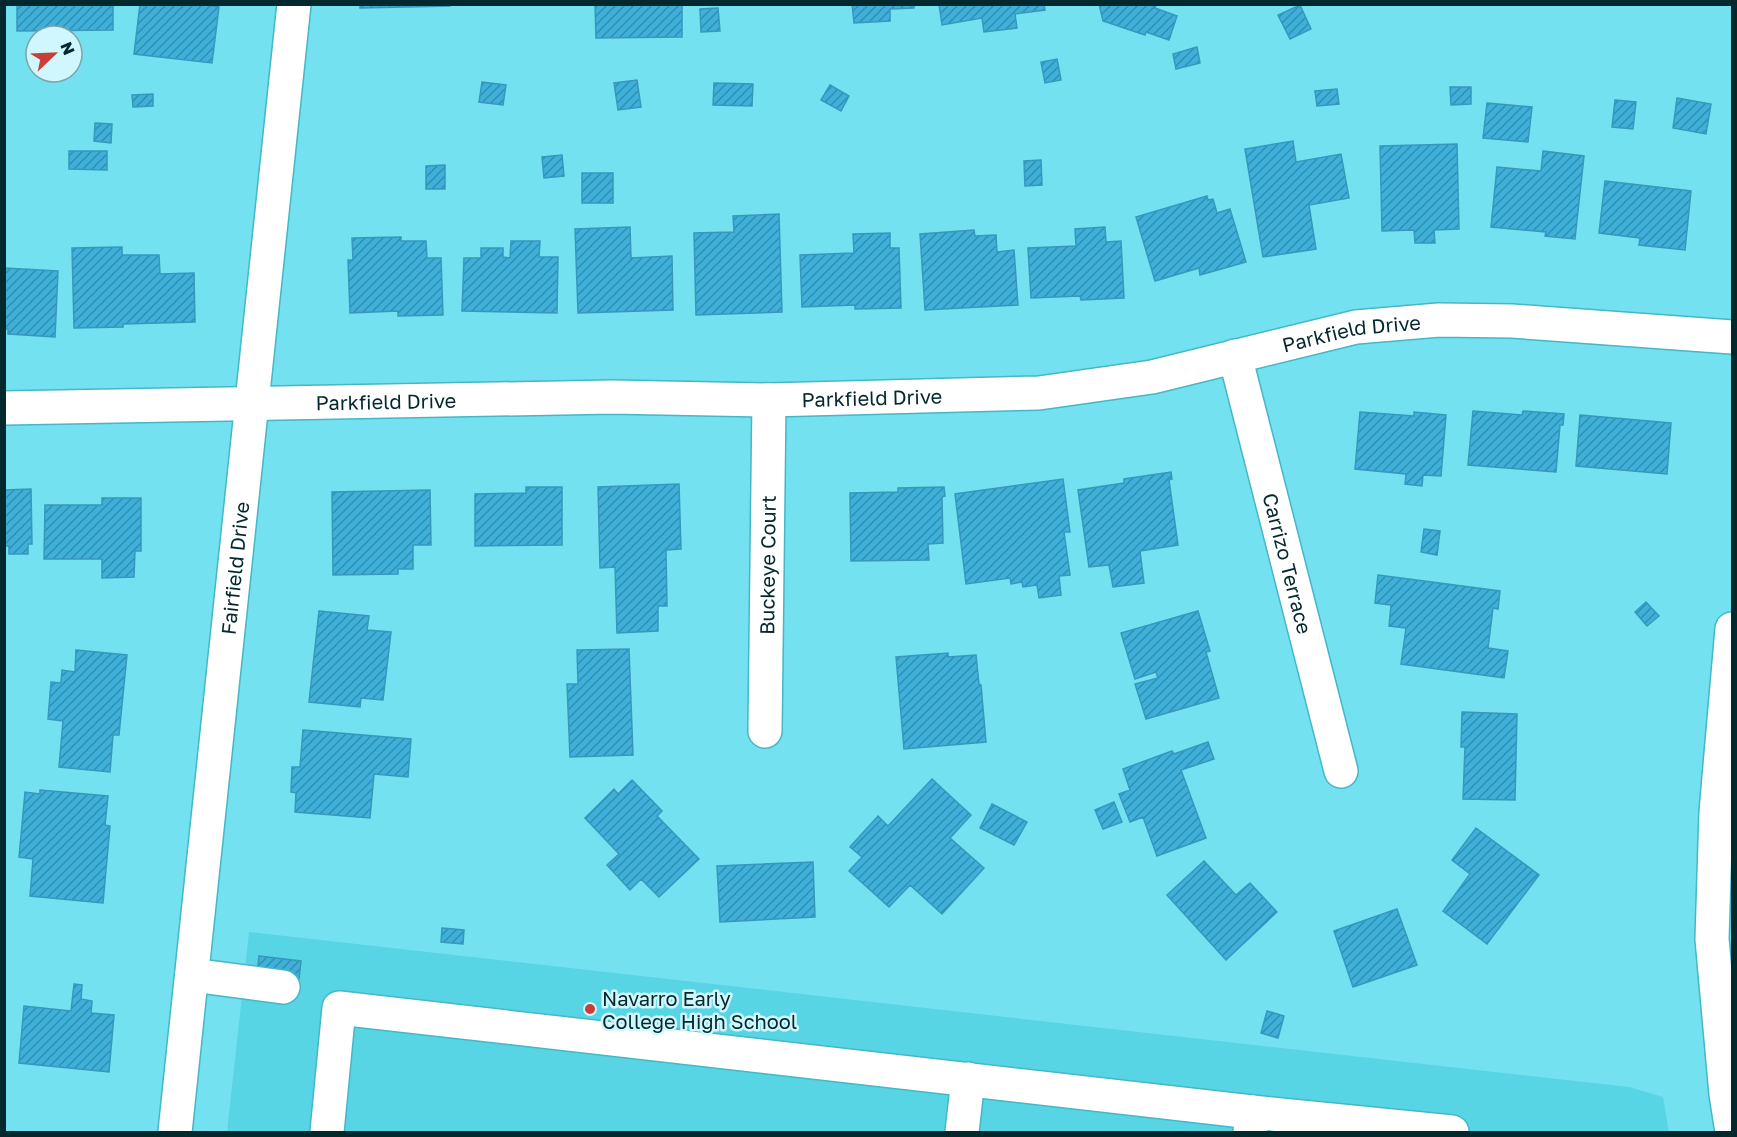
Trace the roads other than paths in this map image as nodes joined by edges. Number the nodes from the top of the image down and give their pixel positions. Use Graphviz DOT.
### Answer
graph roads {
  1 [pos="294,4"];
  2 [pos="1732,337"];
  3 [pos="1235,356"];
  4 [pos="769,400"];
  5 [pos="252,405"];
  6 [pos="4,408"];
  7 [pos="1732,629"];
  8 [pos="765,731"];
  9 [pos="1341,771"];
  10 [pos="192,975"];
  11 [pos="283,987"];
  12 [pos="969,1079"];
  13 [pos="1251,1122"];
  14 [pos="175,1132"];
  15 [pos="327,1132"];
  16 [pos="962,1132"];
  17 [pos="1452,1132"];
  18 [pos="1732,1132"];
  1 -- 5 [label="street, Fairfield Drive"];
  2 -- 3 [label="street, Parkfield Drive"];
  3 -- 4 [label="street, Parkfield Drive"];
  3 -- 9 [label="street, Carrizo Terrace"];
  4 -- 5 [label="street, Parkfield Drive"];
  4 -- 8 [label="street, Buckeye Court"];
  5 -- 6 [label="street, Parkfield Drive"];
  5 -- 10 [label="street, Fairfield Drive"];
  7 -- 18 [label="street"];
  10 -- 11 [label="street"];
  10 -- 14 [label="street, Fairfield Drive"];
  12 -- 13 [label="street"];
  12 -- 15 [label="street"];
  12 -- 16 [label="street"];
  13 -- 17 [label="street"];
}
